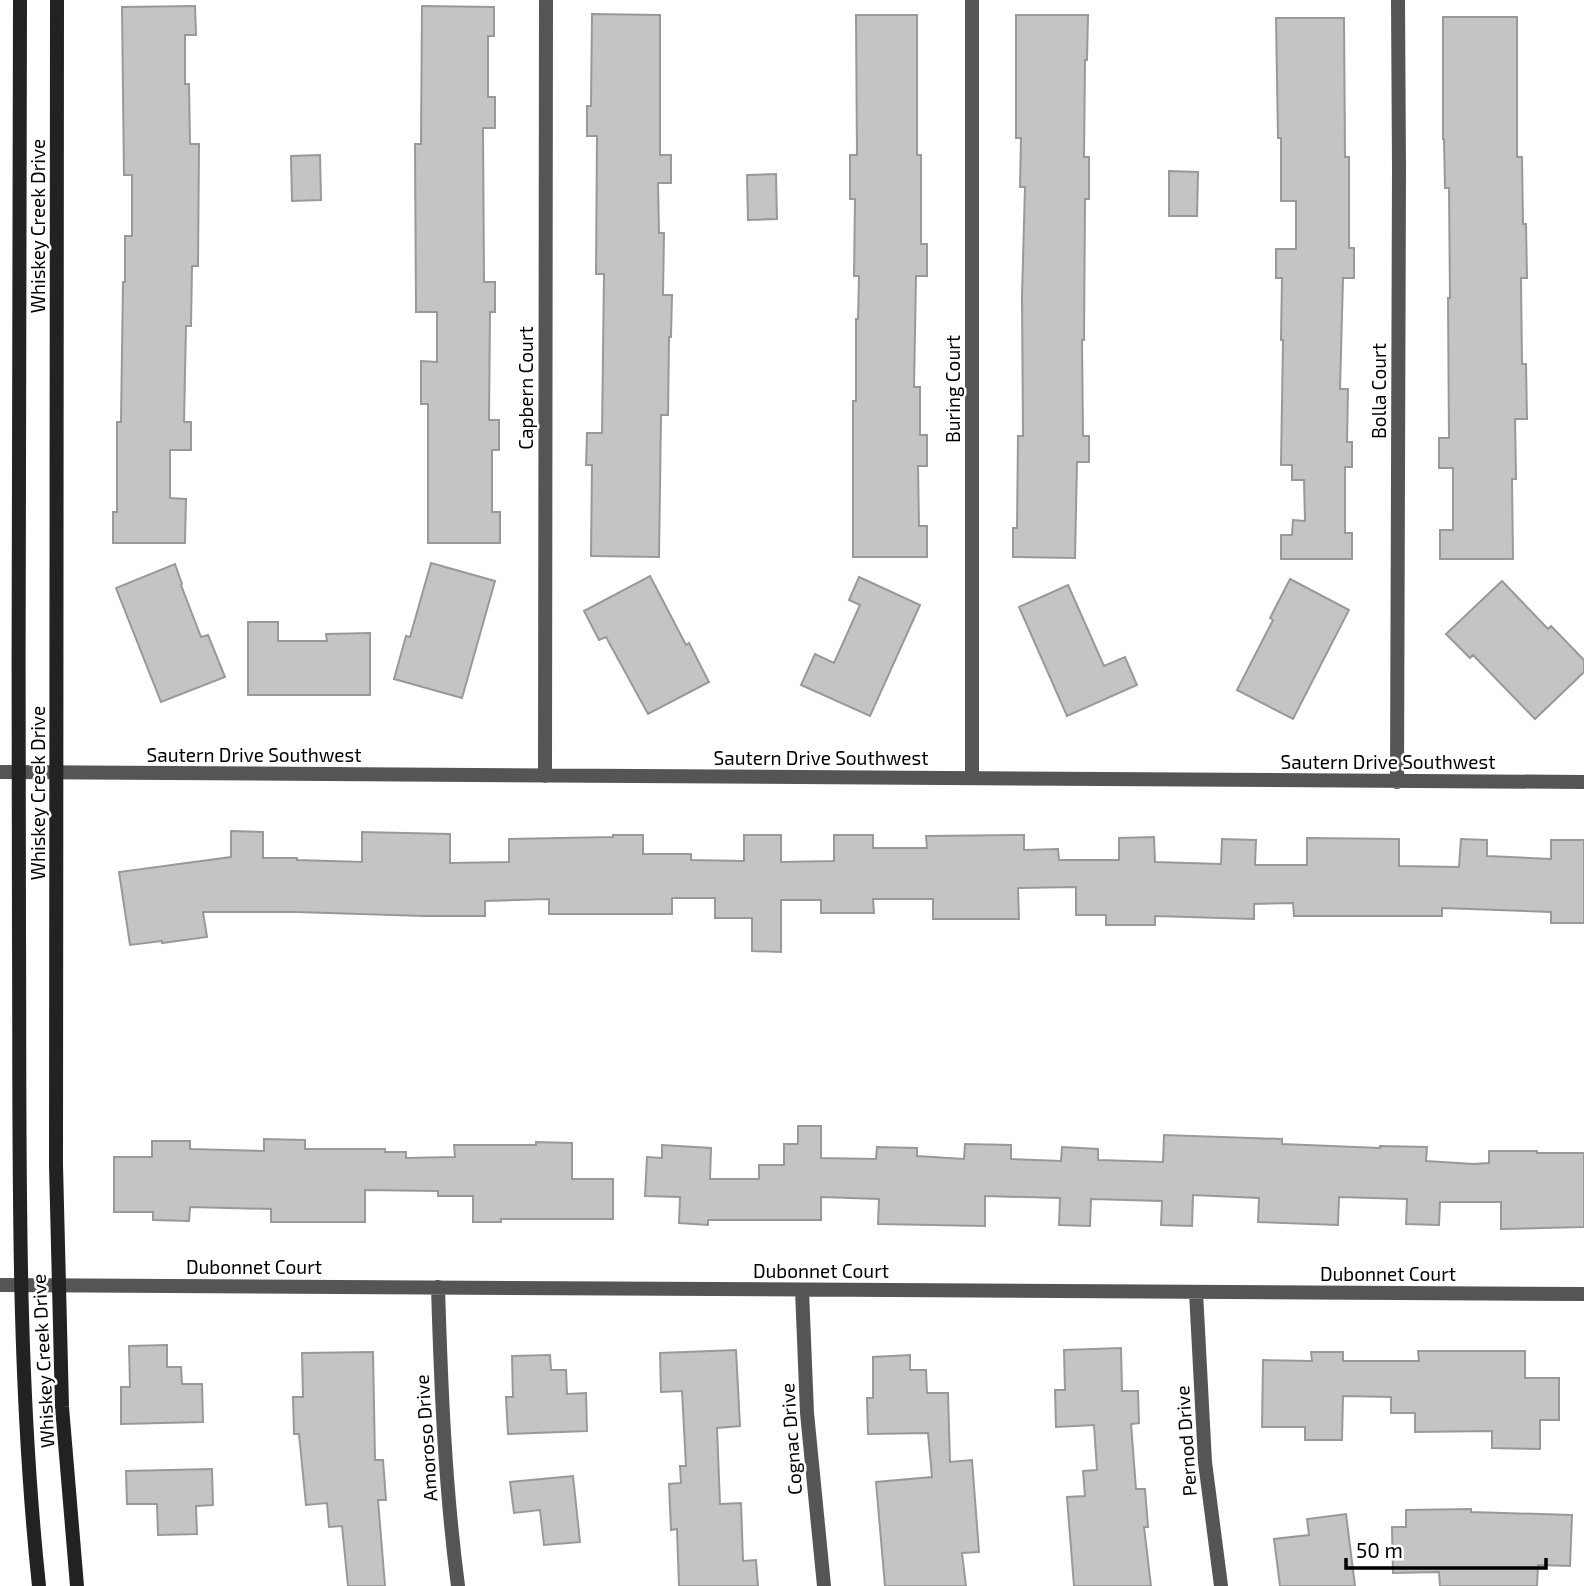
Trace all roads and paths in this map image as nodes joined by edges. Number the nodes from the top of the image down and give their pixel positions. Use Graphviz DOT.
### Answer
graph roads {
  1 [pos="20,0"];
  2 [pos="58,0"];
  3 [pos="545,0"];
  4 [pos="972,0"];
  5 [pos="1398,0"];
  6 [pos="0,772"];
  7 [pos="18,772"];
  8 [pos="57,773"];
  9 [pos="545,776"];
  10 [pos="972,778"];
  11 [pos="1397,782"];
  12 [pos="1584,782"];
  13 [pos="0,1285"];
  14 [pos="20,1285"];
  15 [pos="58,1286"];
  16 [pos="439,1287"];
  17 [pos="802,1290"];
  18 [pos="1196,1292"];
  19 [pos="1584,1294"];
  20 [pos="39,1586"];
  21 [pos="77,1586"];
  22 [pos="458,1586"];
  23 [pos="824,1586"];
  24 [pos="1221,1586"];
  1 -- 7 [label="street, Whiskey Creek Drive"];
  2 -- 8 [label="street, Whiskey Creek Drive"];
  3 -- 9 [label="street, Capbern Court"];
  4 -- 10 [label="street, Buring Court"];
  5 -- 11 [label="street, Bolla Court"];
  6 -- 7 [label="street, Sautern Drive Southwest"];
  7 -- 8 [label="street, Sautern Drive Southwest"];
  7 -- 14 [label="street, Whiskey Creek Drive"];
  8 -- 9 [label="street, Sautern Drive Southwest"];
  8 -- 15 [label="street, Whiskey Creek Drive"];
  9 -- 10 [label="street, Sautern Drive Southwest"];
  10 -- 11 [label="street, Sautern Drive Southwest"];
  11 -- 12 [label="street, Sautern Drive Southwest"];
  13 -- 14 [label="street, Dubonnet Court"];
  14 -- 15 [label="street, Dubonnet Court"];
  14 -- 20 [label="street, Whiskey Creek Drive"];
  15 -- 16 [label="street, Dubonnet Court"];
  15 -- 21 [label="street, Whiskey Creek Drive"];
  16 -- 17 [label="street, Dubonnet Court"];
  16 -- 22 [label="street, Amoroso Drive"];
  17 -- 18 [label="street, Dubonnet Court"];
  17 -- 23 [label="street, Cognac Drive"];
  18 -- 19 [label="street, Dubonnet Court"];
  18 -- 24 [label="street, Pernod Drive"];
}
